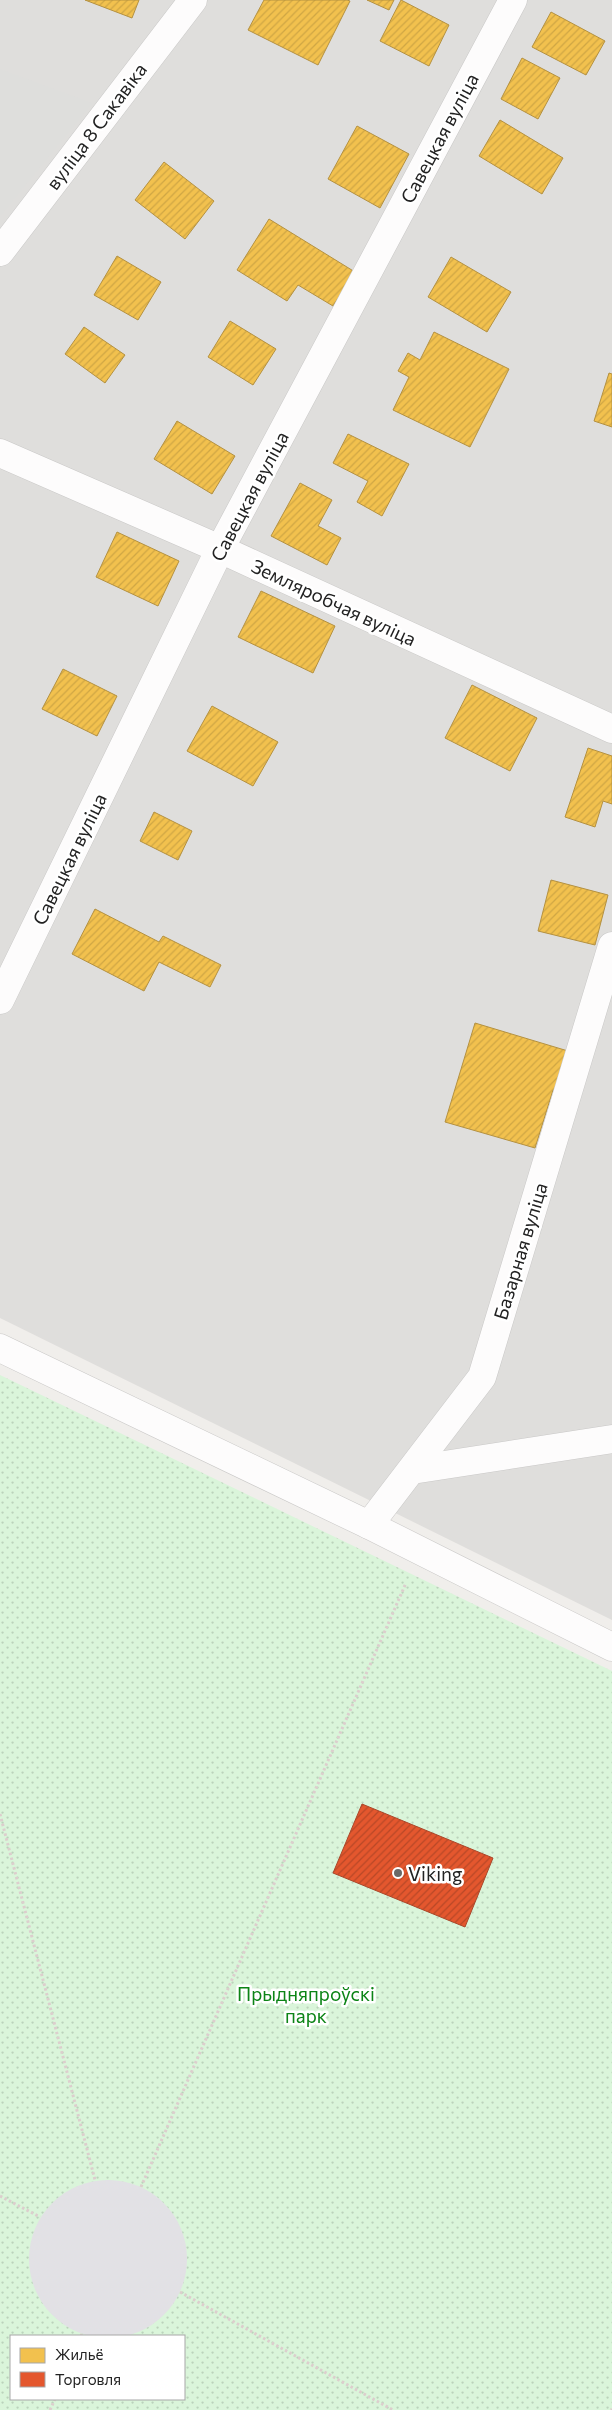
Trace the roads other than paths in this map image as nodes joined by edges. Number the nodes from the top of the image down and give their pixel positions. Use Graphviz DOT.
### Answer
graph roads {
  1 [pos="193,0"];
  2 [pos="513,0"];
  3 [pos="0,252"];
  4 [pos="0,453"];
  5 [pos="220,549"];
  6 [pos="612,729"];
  7 [pos="612,946"];
  8 [pos="0,1000"];
  9 [pos="0,1348"];
  10 [pos="612,1439"];
  11 [pos="412,1470"];
  12 [pos="370,1525"];
  13 [pos="612,1647"];
  1 -- 3 [label="street, вуліца 8 Сакавіка"];
  2 -- 5 [label="street, Савецкая вуліца"];
  4 -- 5 [label="street, Земляробчая вуліца"];
  5 -- 6 [label="street, Земляробчая вуліца"];
  5 -- 8 [label="street, Савецкая вуліца"];
  7 -- 11 [label="street, Базарная вуліца"];
  9 -- 12 [label="street"];
  10 -- 11 [label="street"];
  11 -- 12 [label="street, Базарная вуліца"];
  12 -- 13 [label="street"];
}
